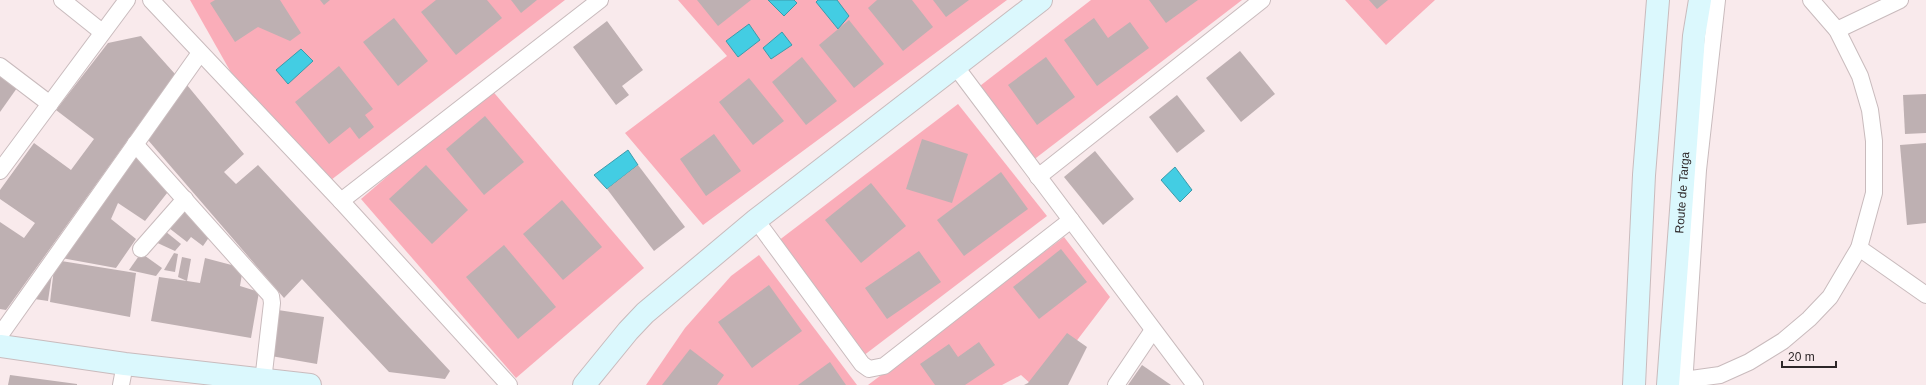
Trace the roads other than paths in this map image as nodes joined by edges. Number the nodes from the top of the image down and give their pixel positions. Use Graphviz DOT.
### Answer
graph roads {
  1 [pos="62,0"];
  2 [pos="127,0"];
  3 [pos="600,0"];
  4 [pos="1041,0"];
  5 [pos="1262,0"];
  6 [pos="1658,0"];
  7 [pos="1700,0"];
  8 [pos="1717,0"];
  9 [pos="1811,0"];
  10 [pos="1900,0"];
  11 [pos="154,1"];
  12 [pos="1837,30"];
  13 [pos="102,32"];
  14 [pos="200,53"];
  15 [pos="0,66"];
  16 [pos="956,67"];
  17 [pos="50,104"];
  18 [pos="135,144"];
  19 [pos="0,171"];
  20 [pos="1038,176"];
  21 [pos="185,199"];
  22 [pos="341,200"];
  23 [pos="756,220"];
  24 [pos="1071,220"];
  25 [pos="1859,248"];
  26 [pos="141,249"];
  27 [pos="1926,295"];
  28 [pos="1153,330"];
  29 [pos="0,335"];
  30 [pos="0,346"];
  31 [pos="123,375"];
  32 [pos="263,381"];
  33 [pos="1679,383"];
  34 [pos="1634,384"];
  35 [pos="310,385"];
  36 [pos="509,385"];
  37 [pos="584,385"];
  38 [pos="1116,385"];
  39 [pos="1195,385"];
  1 -- 13 [label="street"];
  2 -- 13 [label="street"];
  3 -- 22 [label="street"];
  4 -- 16 [label="street"];
  5 -- 20 [label="street"];
  6 -- 34 [label="street"];
  7 -- 33 [label="street, Route de Targa"];
  8 -- 33 [label="street"];
  9 -- 12 [label="street"];
  10 -- 12 [label="street"];
  11 -- 14 [label="street"];
  12 -- 25 [label="street"];
  13 -- 17 [label="street"];
  14 -- 18 [label="street"];
  14 -- 22 [label="street"];
  15 -- 17 [label="street"];
  16 -- 20 [label="street"];
  16 -- 23 [label="street"];
  17 -- 19 [label="street"];
  18 -- 21 [label="street"];
  18 -- 29 [label="street"];
  20 -- 24 [label="street"];
  21 -- 26 [label="street"];
  21 -- 32 [label="street"];
  22 -- 36 [label="street"];
  23 -- 24 [label="street"];
  23 -- 37 [label="street"];
  24 -- 28 [label="street"];
  25 -- 27 [label="street"];
  25 -- 33 [label="street"];
  28 -- 38 [label="street"];
  28 -- 39 [label="street"];
  30 -- 31 [label="street"];
  31 -- 32 [label="street"];
  32 -- 35 [label="street"];
}
